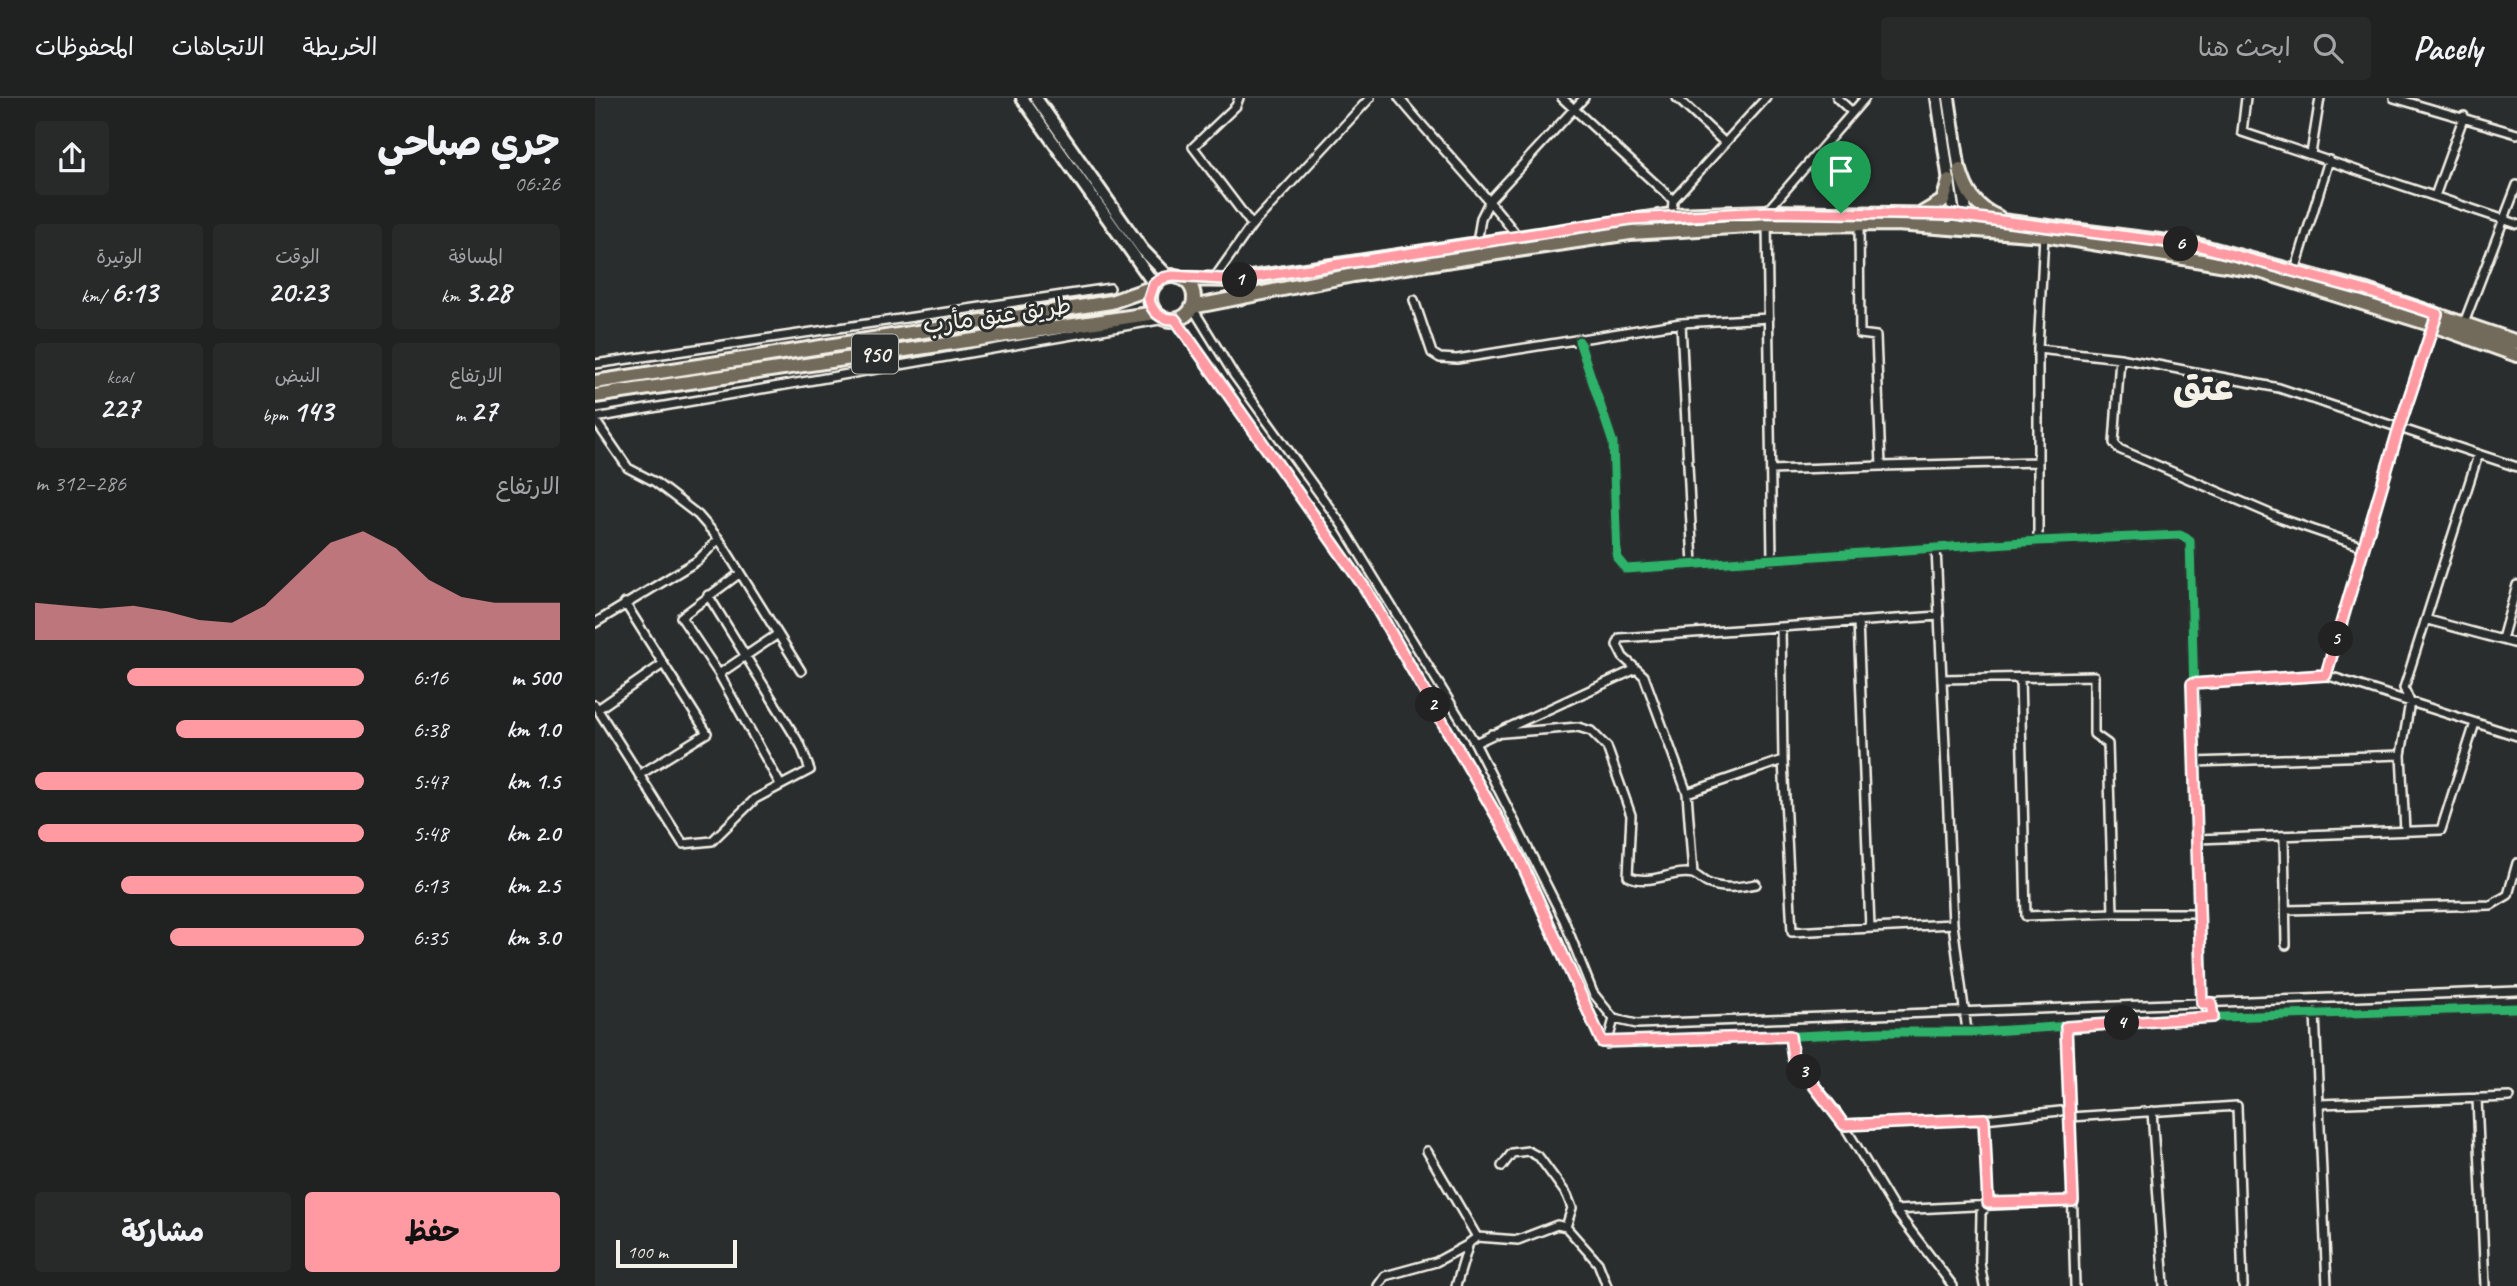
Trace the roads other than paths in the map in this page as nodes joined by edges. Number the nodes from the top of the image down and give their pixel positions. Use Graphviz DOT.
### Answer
graph roads {
  1 [pos="1022,98"];
  2 [pos="1036,98"];
  3 [pos="1239,98"];
  4 [pos="1370,98"];
  5 [pos="1399,98"];
  6 [pos="1562,98"];
  7 [pos="1584,98"];
  8 [pos="1677,98"];
  9 [pos="1766,98"];
  10 [pos="1837,98"];
  11 [pos="1865,98"];
  12 [pos="1937,98"];
  13 [pos="1949,98"];
  14 [pos="2246,98"];
  15 [pos="2320,98"];
  16 [pos="2394,98"];
  17 [pos="1574,110"];
  18 [pos="1852,112"];
  19 [pos="2464,116"];
  20 [pos="2517,134"];
  21 [pos="1724,142"];
  22 [pos="2311,154"];
  23 [pos="2329,160"];
  24 [pos="1960,170"];
  25 [pos="1949,181"];
  26 [pos="2517,185"];
  27 [pos="2435,196"];
  28 [pos="1490,200"];
  29 [pos="1673,200"];
  30 [pos="1915,214"];
  31 [pos="1672,215"];
  32 [pos="1767,218"];
  33 [pos="2005,220"];
  34 [pos="2504,220"];
  35 [pos="1961,221"];
  36 [pos="1859,224"];
  37 [pos="2517,224"];
  38 [pos="1252,225"];
  39 [pos="2044,235"];
  40 [pos="1477,243"];
  41 [pos="1519,243"];
  42 [pos="2295,271"];
  43 [pos="1168,276"];
  44 [pos="1183,279"];
  45 [pos="1212,281"];
  46 [pos="1153,286"];
  47 [pos="1110,288"];
  48 [pos="1414,300"];
  49 [pos="1192,307"];
  50 [pos="1165,317"];
  51 [pos="1769,317"];
  52 [pos="2435,319"];
  53 [pos="1681,323"];
  54 [pos="2465,323"];
  55 [pos="1580,341"];
  56 [pos="2517,342"];
  57 [pos="2038,349"];
  58 [pos="2517,355"];
  59 [pos="2120,358"];
  60 [pos="595,364"];
  61 [pos="595,382"];
  62 [pos="595,396"];
  63 [pos="595,419"];
  64 [pos="2399,428"];
  65 [pos="2477,455"];
  66 [pos="2037,462"];
  67 [pos="1881,466"];
  68 [pos="2517,467"];
  69 [pos="1771,470"];
  70 [pos="719,540"];
  71 [pos="2038,541"];
  72 [pos="2364,547"];
  73 [pos="1936,548"];
  74 [pos="1772,560"];
  75 [pos="1693,565"];
  76 [pos="739,574"];
  77 [pos="2517,585"];
  78 [pos="708,595"];
  79 [pos="625,603"];
  80 [pos="1939,616"];
  81 [pos="2428,620"];
  82 [pos="1858,621"];
  83 [pos="595,622"];
  84 [pos="1781,627"];
  85 [pos="778,634"];
  86 [pos="2502,639"];
  87 [pos="2517,644"];
  88 [pos="747,656"];
  89 [pos="663,664"];
  90 [pos="1636,669"];
  91 [pos="801,671"];
  92 [pos="719,674"];
  93 [pos="2326,675"];
  94 [pos="2020,678"];
  95 [pos="1942,679"];
  96 [pos="2192,684"];
  97 [pos="2410,702"];
  98 [pos="596,707"];
  99 [pos="2475,723"];
  100 [pos="1492,734"];
  101 [pos="2517,736"];
  102 [pos="1475,743"];
  103 [pos="1480,755"];
  104 [pos="2401,755"];
  105 [pos="1783,760"];
  106 [pos="1466,762"];
  107 [pos="2195,762"];
  108 [pos="639,775"];
  109 [pos="781,783"];
  110 [pos="1687,793"];
  111 [pos="2405,831"];
  112 [pos="2284,836"];
  113 [pos="2197,839"];
  114 [pos="2517,863"];
  115 [pos="1693,874"];
  116 [pos="1756,884"];
  117 [pos="2285,910"];
  118 [pos="2113,913"];
  119 [pos="2200,913"];
  120 [pos="1953,924"];
  121 [pos="1870,928"];
  122 [pos="2286,945"];
  123 [pos="2517,991"];
  124 [pos="2207,1003"];
  125 [pos="2517,1008"];
  126 [pos="1963,1012"];
  127 [pos="2315,1013"];
  128 [pos="1882,1015"];
  129 [pos="2213,1017"];
  130 [pos="1614,1020"];
  131 [pos="1738,1020"];
  132 [pos="2066,1027"];
  133 [pos="1967,1031"];
  134 [pos="1882,1032"];
  135 [pos="1790,1036"];
  136 [pos="1738,1039"];
  137 [pos="1607,1044"];
  138 [pos="2511,1097"];
  139 [pos="2477,1098"];
  140 [pos="2320,1104"];
  141 [pos="2152,1111"];
  142 [pos="2070,1114"];
  143 [pos="1984,1119"];
  144 [pos="1844,1125"];
  145 [pos="1427,1151"];
  146 [pos="1502,1166"];
  147 [pos="2073,1201"];
  148 [pos="1988,1203"];
  149 [pos="1895,1210"];
  150 [pos="1566,1227"];
  151 [pos="1477,1237"];
  152 [pos="1469,1243"];
  153 [pos="1378,1286"];
  154 [pos="1456,1286"];
  155 [pos="1607,1286"];
  156 [pos="1953,1286"];
  157 [pos="1984,1286"];
  158 [pos="2075,1286"];
  159 [pos="2164,1286"];
  160 [pos="2243,1286"];
  161 [pos="2327,1286"];
  162 [pos="2484,1286"];
  1 -- 46 [label="main road"];
  2 -- 43 [label="main road"];
  3 -- 38 [label="street"];
  4 -- 38 [label="street"];
  5 -- 28 [label="street"];
  6 -- 17 [label="street"];
  7 -- 17 [label="street"];
  8 -- 21 [label="street"];
  9 -- 21 [label="street"];
  10 -- 18 [label="street"];
  11 -- 18 [label="street"];
  12 -- 25 [label="main road"];
  13 -- 24 [label="main road"];
  14 -- 22 [label="street"];
  15 -- 22 [label="street"];
  16 -- 19 [label="street"];
  17 -- 28 [label="street"];
  17 -- 29 [label="street"];
  18 -- 32 [label="street"];
  19 -- 20 [label="street"];
  19 -- 27 [label="street"];
  21 -- 29 [label="street"];
  22 -- 23 [label="street"];
  23 -- 27 [label="street"];
  23 -- 42 [label="street"];
  24 -- 33 [label="main road"];
  24 -- 35 [label="main road"];
  25 -- 30 [label="main road"];
  25 -- 35 [label="main road"];
  26 -- 34 [label="street"];
  27 -- 34 [label="street"];
  28 -- 40 [label="street"];
  28 -- 41 [label="street"];
  29 -- 31 [label="street"];
  30 -- 32 [label="main road"];
  30 -- 35 [label="main road"];
  31 -- 32 [label="main road"];
  31 -- 41 [label="main road"];
  32 -- 36 [label="main road"];
  32 -- 41 [label="main road"];
  32 -- 51 [label="street"];
  33 -- 35 [label="main road"];
  33 -- 42 [label="main road"];
  34 -- 37 [label="street"];
  34 -- 54 [label="street"];
  35 -- 36 [label="main road"];
  35 -- 39 [label="main road"];
  36 -- 67 [label="street"];
  38 -- 45 [label="street"];
  39 -- 52 [label="main road"];
  39 -- 57 [label="street"];
  40 -- 41 [label="main road"];
  40 -- 45 [label="main road"];
  41 -- 49 [label="main road"];
  42 -- 52 [label="main road"];
  43 -- 44 [label="main road"];
  43 -- 46 [label="main road"];
  44 -- 45 [label="main road"];
  44 -- 49 [label="main road"];
  46 -- 50 [label="main road"];
  46 -- 61 [label="main road, طريق عتق مأرب / 950"];
  47 -- 60 [label="street"];
  48 -- 55 [label="street"];
  49 -- 50 [label="main road"];
  49 -- 102 [label="street"];
  50 -- 62 [label="main road, طريق عتق مأرب / 950"];
  50 -- 63 [label="street"];
  50 -- 106 [label="street"];
  51 -- 53 [label="street"];
  51 -- 69 [label="street"];
  52 -- 54 [label="main road"];
  52 -- 58 [label="main road"];
  52 -- 64 [label="street"];
  53 -- 55 [label="street"];
  53 -- 75 [label="street"];
  54 -- 56 [label="main road"];
  55 -- 75 [label="street"];
  57 -- 59 [label="street"];
  57 -- 66 [label="street"];
  59 -- 64 [label="street"];
  59 -- 72 [label="street"];
  63 -- 70 [label="street"];
  64 -- 65 [label="street"];
  64 -- 72 [label="street"];
  65 -- 68 [label="street"];
  65 -- 81 [label="street"];
  66 -- 67 [label="street"];
  66 -- 71 [label="street"];
  67 -- 69 [label="street"];
  69 -- 74 [label="street"];
  70 -- 76 [label="street"];
  70 -- 79 [label="street"];
  71 -- 73 [label="street"];
  71 -- 96 [label="street"];
  72 -- 93 [label="street"];
  73 -- 74 [label="street"];
  73 -- 80 [label="street"];
  74 -- 75 [label="street"];
  76 -- 78 [label="street"];
  76 -- 85 [label="street"];
  77 -- 86 [label="street"];
  78 -- 88 [label="street"];
  78 -- 92 [label="street"];
  79 -- 83 [label="street"];
  79 -- 89 [label="street"];
  80 -- 82 [label="street"];
  80 -- 95 [label="street"];
  81 -- 86 [label="street"];
  81 -- 97 [label="street"];
  82 -- 84 [label="street"];
  82 -- 121 [label="street"];
  84 -- 90 [label="street"];
  84 -- 105 [label="street"];
  85 -- 88 [label="street"];
  85 -- 91 [label="street"];
  86 -- 87 [label="street"];
  88 -- 92 [label="street"];
  88 -- 109 [label="street"];
  89 -- 98 [label="street"];
  89 -- 108 [label="street"];
  90 -- 100 [label="street"];
  90 -- 110 [label="street"];
  92 -- 109 [label="street"];
  93 -- 96 [label="street"];
  93 -- 97 [label="street"];
  94 -- 95 [label="street"];
  94 -- 118 [label="street"];
  94 -- 118 [label="street"];
  95 -- 120 [label="street"];
  96 -- 107 [label="street"];
  97 -- 99 [label="street"];
  97 -- 104 [label="street"];
  98 -- 108 [label="street"];
  99 -- 101 [label="street"];
  99 -- 111 [label="street"];
  100 -- 102 [label="street"];
  100 -- 115 [label="street"];
  102 -- 103 [label="street"];
  103 -- 106 [label="street"];
  103 -- 130 [label="street"];
  104 -- 107 [label="street"];
  104 -- 111 [label="street"];
  105 -- 110 [label="street"];
  105 -- 121 [label="street"];
  106 -- 137 [label="street"];
  107 -- 113 [label="street"];
  108 -- 109 [label="street"];
  110 -- 115 [label="street"];
  111 -- 112 [label="street"];
  112 -- 113 [label="street"];
  112 -- 117 [label="street"];
  113 -- 119 [label="street"];
  114 -- 117 [label="street"];
  115 -- 116 [label="street"];
  117 -- 122 [label="street"];
  118 -- 119 [label="street"];
  119 -- 124 [label="street"];
  120 -- 121 [label="street"];
  120 -- 126 [label="street"];
  123 -- 124 [label="street"];
  124 -- 126 [label="street"];
  124 -- 129 [label="street"];
  125 -- 127 [label="street"];
  126 -- 128 [label="street"];
  126 -- 133 [label="street"];
  127 -- 129 [label="street"];
  127 -- 140 [label="street"];
  128 -- 131 [label="street"];
  128 -- 134 [label="street"];
  129 -- 132 [label="street"];
  130 -- 131 [label="street"];
  130 -- 137 [label="street"];
  131 -- 136 [label="street"];
  132 -- 133 [label="street"];
  132 -- 142 [label="street"];
  133 -- 134 [label="street"];
  134 -- 135 [label="street"];
  135 -- 136 [label="street"];
  135 -- 144 [label="street"];
  136 -- 137 [label="street"];
  138 -- 139 [label="street"];
  139 -- 140 [label="street"];
  139 -- 162 [label="street"];
  140 -- 161 [label="street"];
  141 -- 142 [label="street"];
  141 -- 159 [label="street"];
  141 -- 160 [label="street"];
  142 -- 143 [label="street"];
  142 -- 147 [label="street"];
  143 -- 144 [label="street"];
  143 -- 148 [label="street"];
  144 -- 149 [label="street"];
  145 -- 151 [label="street"];
  146 -- 150 [label="street"];
  147 -- 148 [label="street"];
  147 -- 158 [label="street"];
  148 -- 149 [label="street"];
  148 -- 157 [label="street"];
  149 -- 156 [label="street"];
  150 -- 151 [label="street"];
  150 -- 155 [label="street"];
  151 -- 152 [label="street"];
  152 -- 153 [label="street"];
  152 -- 154 [label="street"];
}
